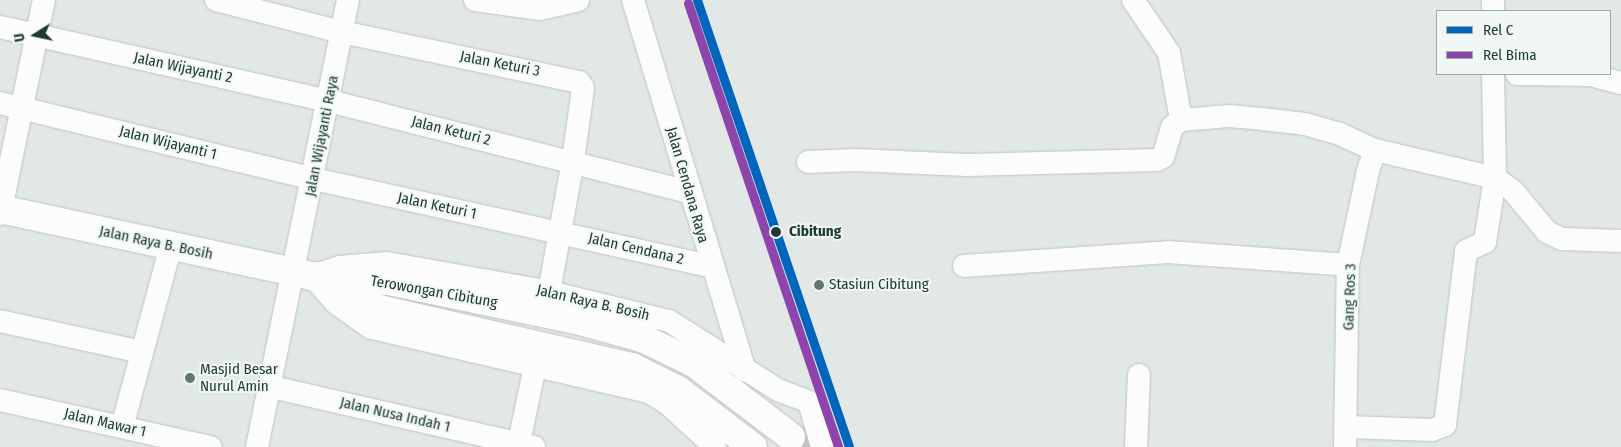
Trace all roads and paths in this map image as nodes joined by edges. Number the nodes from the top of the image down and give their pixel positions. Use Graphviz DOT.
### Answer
graph roads {
  1 [pos="44,0"];
  2 [pos="216,0"];
  3 [pos="348,0"];
  4 [pos="475,0"];
  5 [pos="578,0"];
  6 [pos="633,0"];
  7 [pos="1133,0"];
  8 [pos="538,4"];
  9 [pos="0,27"];
  10 [pos="342,32"];
  11 [pos="37,36"];
  12 [pos="1493,75"];
  13 [pos="1591,75"];
  14 [pos="1621,83"];
  15 [pos="329,100"];
  16 [pos="0,103"];
  17 [pos="23,108"];
  18 [pos="1181,120"];
  19 [pos="1375,150"];
  20 [pos="573,161"];
  21 [pos="808,162"];
  22 [pos="1495,178"];
  23 [pos="314,179"];
  24 [pos="688,192"];
  25 [pos="0,211"];
  26 [pos="560,233"];
  27 [pos="1621,241"];
  28 [pos="171,246"];
  29 [pos="1348,265"];
  30 [pos="711,266"];
  31 [pos="964,266"];
  32 [pos="303,274"];
  33 [pos="549,292"];
  34 [pos="0,321"];
  35 [pos="142,352"];
  36 [pos="535,366"];
  37 [pos="745,370"];
  38 [pos="1139,375"];
  39 [pos="272,387"];
  40 [pos="0,400"];
  41 [pos="122,427"];
  42 [pos="791,437"];
  43 [pos="1346,437"];
  44 [pos="524,446"];
  45 [pos="211,447"];
  46 [pos="257,447"];
  47 [pos="715,447"];
  48 [pos="753,447"];
  49 [pos="822,447"];
  50 [pos="1136,447"];
  1 -- 11 [label="street"];
  2 -- 10 [label="street"];
  3 -- 10 [label="street, Jalan Wijayanti Raya"];
  4 -- 8 [label="street"];
  5 -- 8 [label="street"];
  6 -- 24 [label="street, Jalan Cendana Raya"];
  7 -- 18 [label="street"];
  9 -- 11 [label="street, Jalan Wijayanti 2"];
  10 -- 15 [label="street, Jalan Wijayanti Raya"];
  10 -- 20 [label="street, Jalan Keturi 3"];
  11 -- 15 [label="street, Jalan Wijayanti 2"];
  11 -- 17 [label="street"];
  12 -- 22 [label="street"];
  13 -- 14 [label="street"];
  15 -- 20 [label="street, Jalan Keturi 2"];
  15 -- 23 [label="street, Jalan Wijayanti Raya"];
  16 -- 17 [label="street, Jalan Wijayanti 1"];
  17 -- 23 [label="street, Jalan Wijayanti 1"];
  17 -- 25 [label="street"];
  18 -- 19 [label="street"];
  18 -- 21 [label="street"];
  19 -- 22 [label="street"];
  19 -- 29 [label="street, Gang Ros 3"];
  20 -- 24 [label="street, Jalan Keturi 2"];
  20 -- 26 [label="street"];
  22 -- 27 [label="street"];
  22 -- 43 [label="street"];
  23 -- 26 [label="street, Jalan Keturi 1"];
  23 -- 32 [label="street, Jalan Wijayanti Raya"];
  24 -- 30 [label="street, Jalan Cendana Raya"];
  25 -- 28 [label="main road, Jalan Raya B. Bosih"];
  26 -- 30 [label="street, Jalan Cendana 2"];
  26 -- 33 [label="street"];
  28 -- 32 [label="main road, Jalan Raya B. Bosih"];
  28 -- 35 [label="street"];
  29 -- 31 [label="street"];
  29 -- 43 [label="street, Gang Ros 3"];
  30 -- 37 [label="street, Jalan Cendana Raya"];
  32 -- 33 [label="street, Jalan Raya B. Bosih"];
  32 -- 36 [label="street"];
  32 -- 39 [label="street, Jalan Wijayanti Raya"];
  32 -- 42 [label="main road, Terowongan Cibitung"];
  32 -- 48 [label="main road, Terowongan Cibitung"];
  33 -- 37 [label="street, Jalan Raya B. Bosih"];
  34 -- 35 [label="street"];
  35 -- 41 [label="street"];
  36 -- 44 [label="street"];
  36 -- 47 [label="street"];
  37 -- 49 [label="street, Jalan Raya B. Bosih"];
  38 -- 50 [label="street"];
  39 -- 44 [label="street, Jalan Nusa Indah 1"];
  39 -- 46 [label="street, Jalan Wijayanti Raya"];
  40 -- 41 [label="street, Jalan Mawar 1"];
  41 -- 45 [label="street, Jalan Mawar 1"];
}
